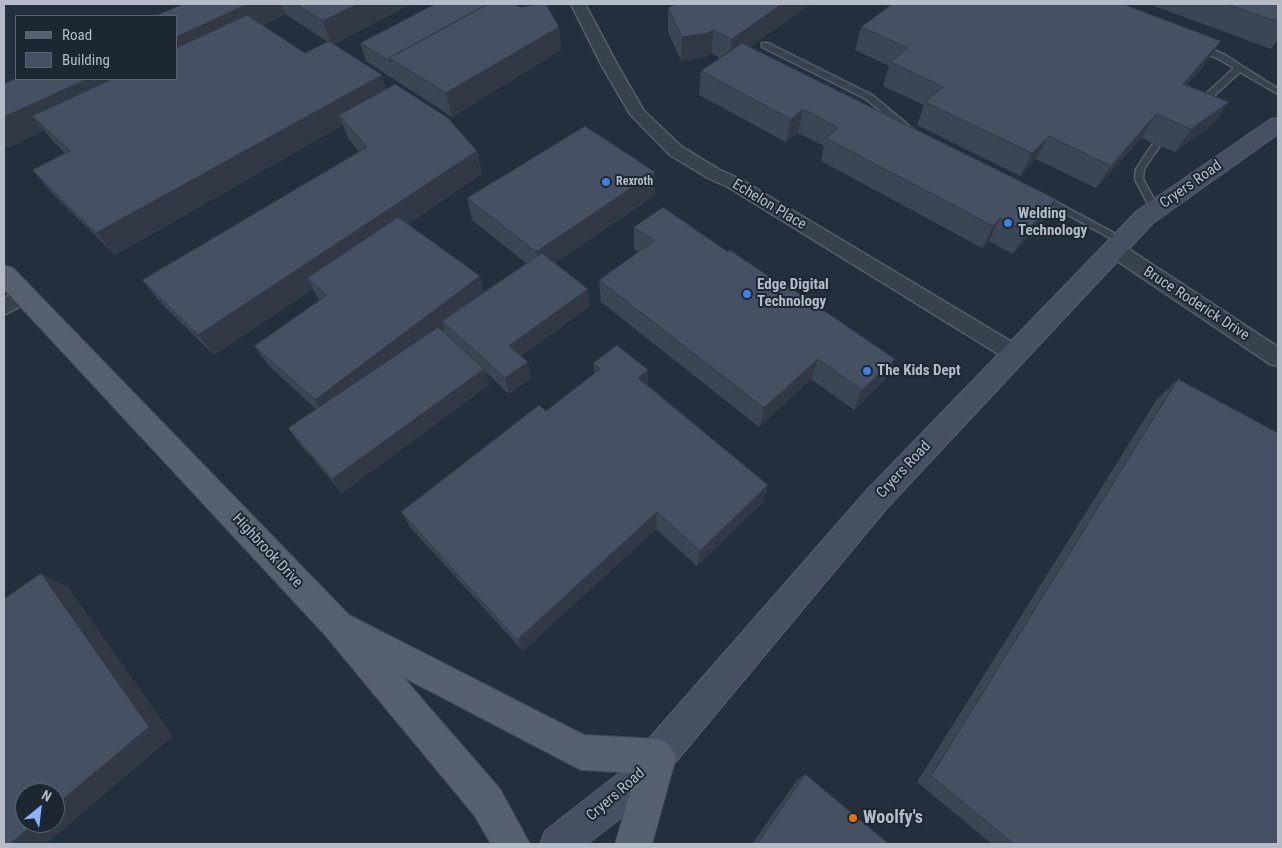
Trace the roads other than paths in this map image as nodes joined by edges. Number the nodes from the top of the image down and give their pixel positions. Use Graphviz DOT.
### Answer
graph roads {
  1 [pos="578,4"];
  2 [pos="1192,44"];
  3 [pos="765,45"];
  4 [pos="1240,68"];
  5 [pos="1278,92"];
  6 [pos="1194,110"];
  7 [pos="1278,124"];
  8 [pos="918,135"];
  9 [pos="1157,144"];
  10 [pos="1036,194"];
  11 [pos="1155,210"];
  12 [pos="1118,245"];
  13 [pos="4,274"];
  14 [pos="13,301"];
  15 [pos="1015,354"];
  16 [pos="1278,358"];
  17 [pos="336,624"];
  18 [pos="658,756"];
  19 [pos="511,844"];
  20 [pos="558,844"];
  21 [pos="634,844"];
  1 -- 15 [label="street, Echelon Place"];
  2 -- 4 [label="lane"];
  3 -- 8 [label="lane"];
  4 -- 5 [label="lane"];
  4 -- 6 [label="lane"];
  7 -- 11 [label="main road, Cryers Road"];
  9 -- 11 [label="lane"];
  10 -- 12 [label="lane"];
  11 -- 12 [label="main road, Cryers Road"];
  12 -- 15 [label="main road, Cryers Road"];
  12 -- 16 [label="street, Bruce Roderick Drive"];
  13 -- 14 [label="main road, Highbrook Drive"];
  14 -- 17 [label="main road, Highbrook Drive"];
  15 -- 18 [label="main road, Cryers Road"];
  17 -- 18 [label="main road"];
  17 -- 19 [label="main road, Highbrook Drive"];
  18 -- 20 [label="main road, Cryers Road"];
  18 -- 21 [label="main road"];
}
